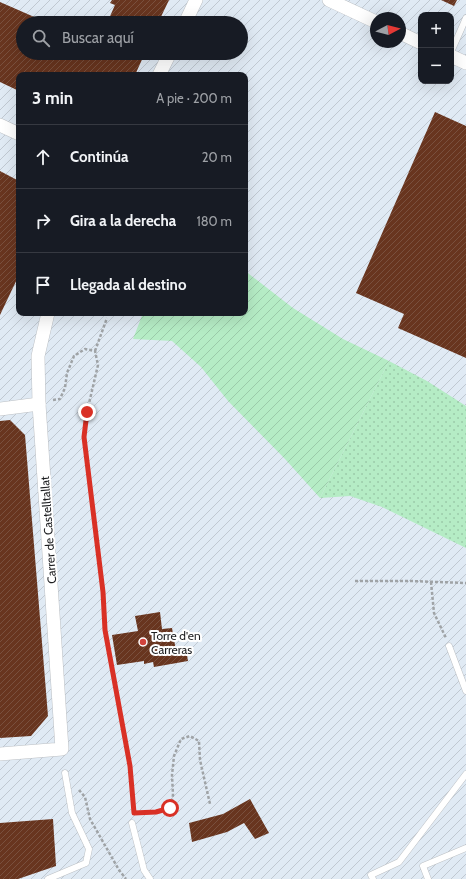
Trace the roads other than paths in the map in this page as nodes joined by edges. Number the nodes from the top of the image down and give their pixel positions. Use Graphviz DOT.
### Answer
graph roads {
  1 [pos="196,0"];
  2 [pos="330,0"];
  3 [pos="188,16"];
  4 [pos="466,18"];
  5 [pos="370,19"];
  6 [pos="406,36"];
  7 [pos="418,41"];
  8 [pos="453,48"];
  9 [pos="454,57"];
  10 [pos="166,60"];
  11 [pos="466,63"];
  12 [pos="160,72"];
  13 [pos="0,125"];
  14 [pos="16,133"];
  15 [pos="47,316"];
  16 [pos="39,402"];
  17 [pos="0,409"];
  18 [pos="449,646"];
  19 [pos="466,691"];
  20 [pos="0,754"];
  21 [pos="65,773"];
  22 [pos="466,774"];
  23 [pos="132,823"];
  24 [pos="466,848"];
  25 [pos="48,879"];
  26 [pos="150,879"];
  27 [pos="373,879"];
  28 [pos="428,879"];
  1 -- 3 [label="street"];
  2 -- 5 [label="street"];
  4 -- 8 [label="lane"];
  6 -- 7 [label="street"];
  9 -- 11 [label="street"];
  10 -- 12 [label="street"];
  13 -- 14 [label="street"];
  15 -- 16 [label="street, Carrer de Castelltallat"];
  16 -- 17 [label="street"];
  16 -- 20 [label="street, Carrer de Castelltallat"];
  18 -- 19 [label="lane"];
  21 -- 25 [label="lane"];
  22 -- 27 [label="lane"];
  23 -- 26 [label="lane"];
  24 -- 28 [label="lane"];
}
